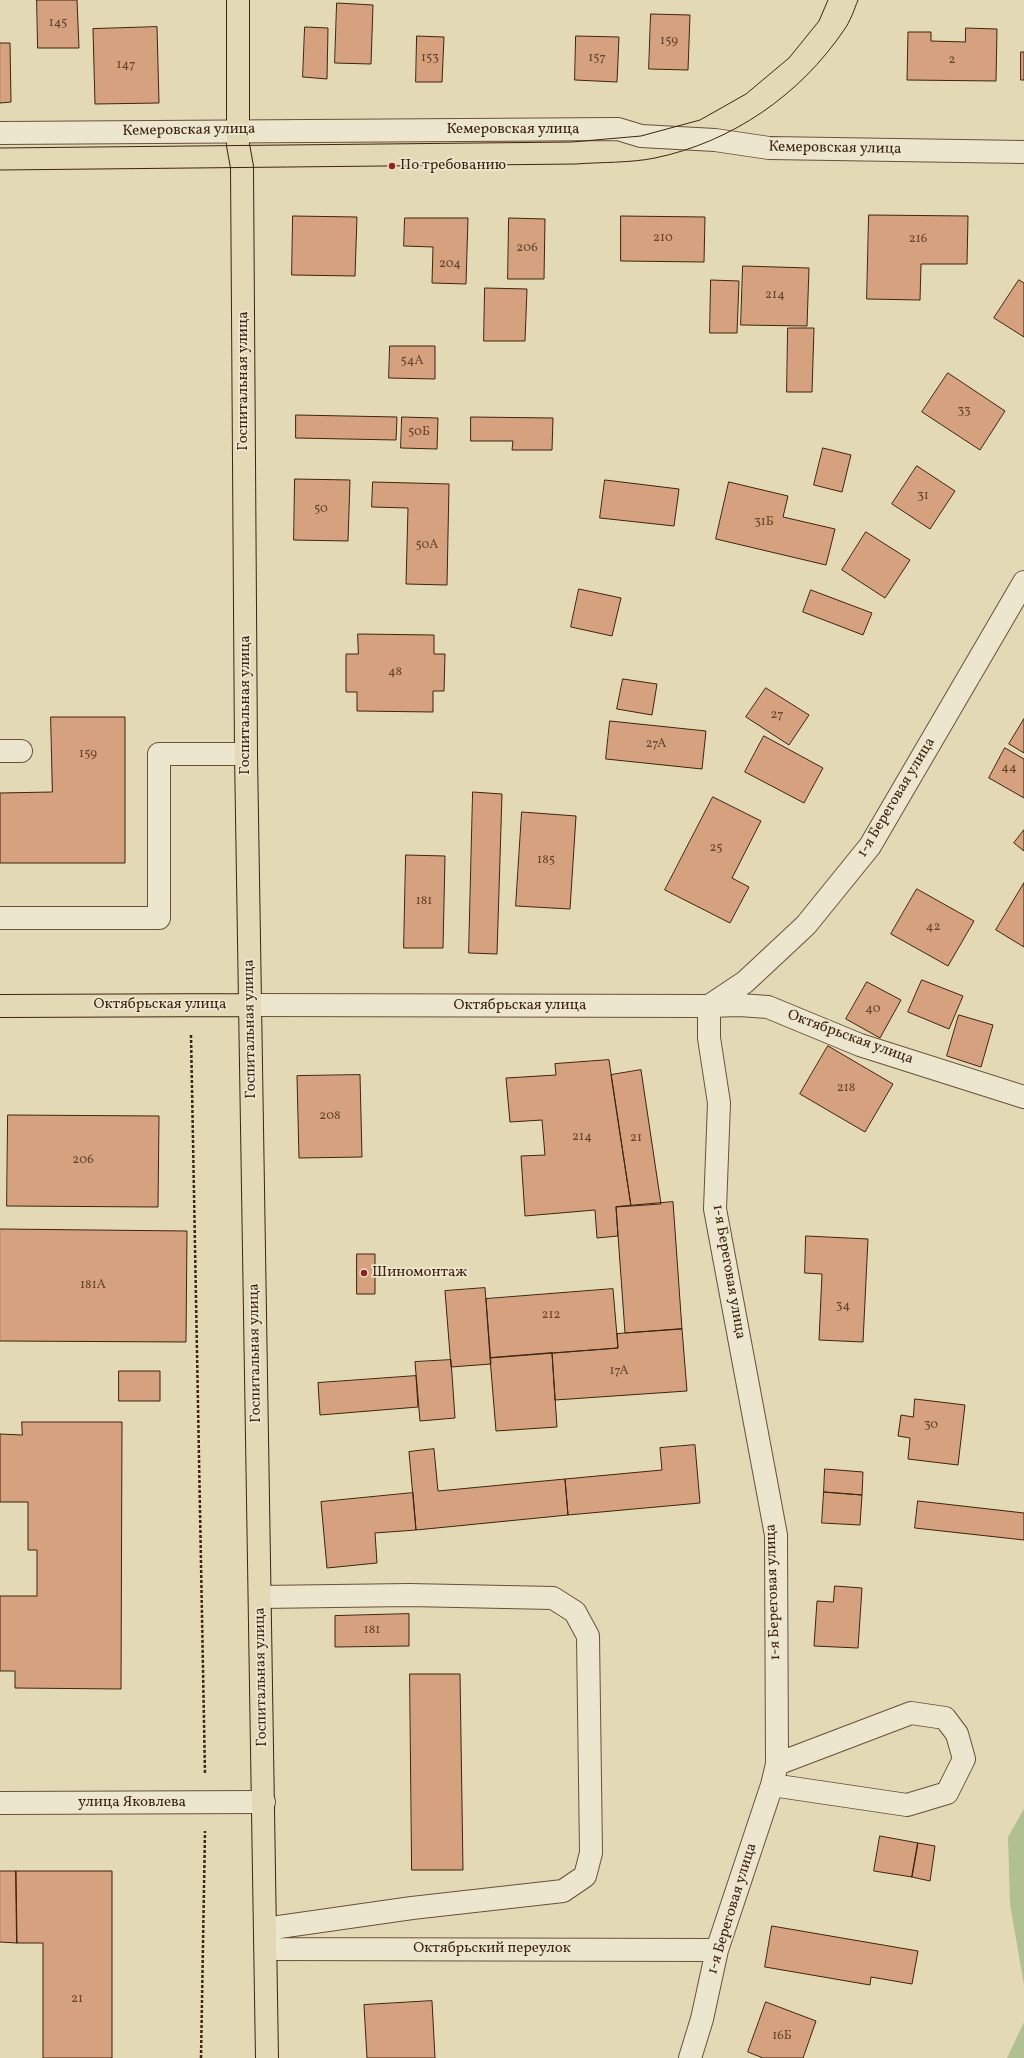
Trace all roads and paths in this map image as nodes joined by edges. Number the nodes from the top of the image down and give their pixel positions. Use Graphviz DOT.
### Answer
graph roads {
  1 [pos="238,0"];
  2 [pos="239,131"];
  3 [pos="0,133"];
  4 [pos="1024,152"];
  5 [pos="1024,582"];
  6 [pos="246,754"];
  7 [pos="0,918"];
  8 [pos="190,1005"];
  9 [pos="250,1005"];
  10 [pos="0,1006"];
  11 [pos="709,1006"];
  12 [pos="1024,1097"];
  13 [pos="260,1597"];
  14 [pos="774,1774"];
  15 [pos="206,1802"];
  16 [pos="264,1802"];
  17 [pos="0,1803"];
  18 [pos="266,1939"];
  19 [pos="717,1950"];
  20 [pos="201,2058"];
  21 [pos="267,2058"];
  22 [pos="690,2058"];
  1 -- 2 [label="main road, Госпитальная улица"];
  2 -- 3 [label="street, Кемеровская улица"];
  2 -- 4 [label="street, Кемеровская улица"];
  2 -- 6 [label="main road, Госпитальная улица"];
  5 -- 11 [label="street, 1-я Береговая улица"];
  6 -- 7 [label="street"];
  6 -- 9 [label="main road, Госпитальная улица"];
  8 -- 9 [label="main road, Октябрьская улица"];
  8 -- 10 [label="main road, Октябрьская улица"];
  8 -- 15 [label="path"];
  9 -- 11 [label="street, Октябрьская улица"];
  9 -- 13 [label="main road, Госпитальная улица"];
  11 -- 12 [label="street, Октябрьская улица"];
  11 -- 14 [label="street, 1-я Береговая улица"];
  13 -- 16 [label="main road, Госпитальная улица"];
  13 -- 18 [label="street"];
  14 -- 14 [label="street"];
  14 -- 19 [label="street, 1-я Береговая улица"];
  15 -- 16 [label="street, улица Яковлева"];
  15 -- 17 [label="street, улица Яковлева"];
  15 -- 20 [label="path"];
  16 -- 18 [label="main road, Госпитальная улица"];
  18 -- 19 [label="street, Октябрьский переулок"];
  18 -- 21 [label="main road, Госпитальная улица"];
  19 -- 22 [label="street, 1-я Береговая улица"];
}
